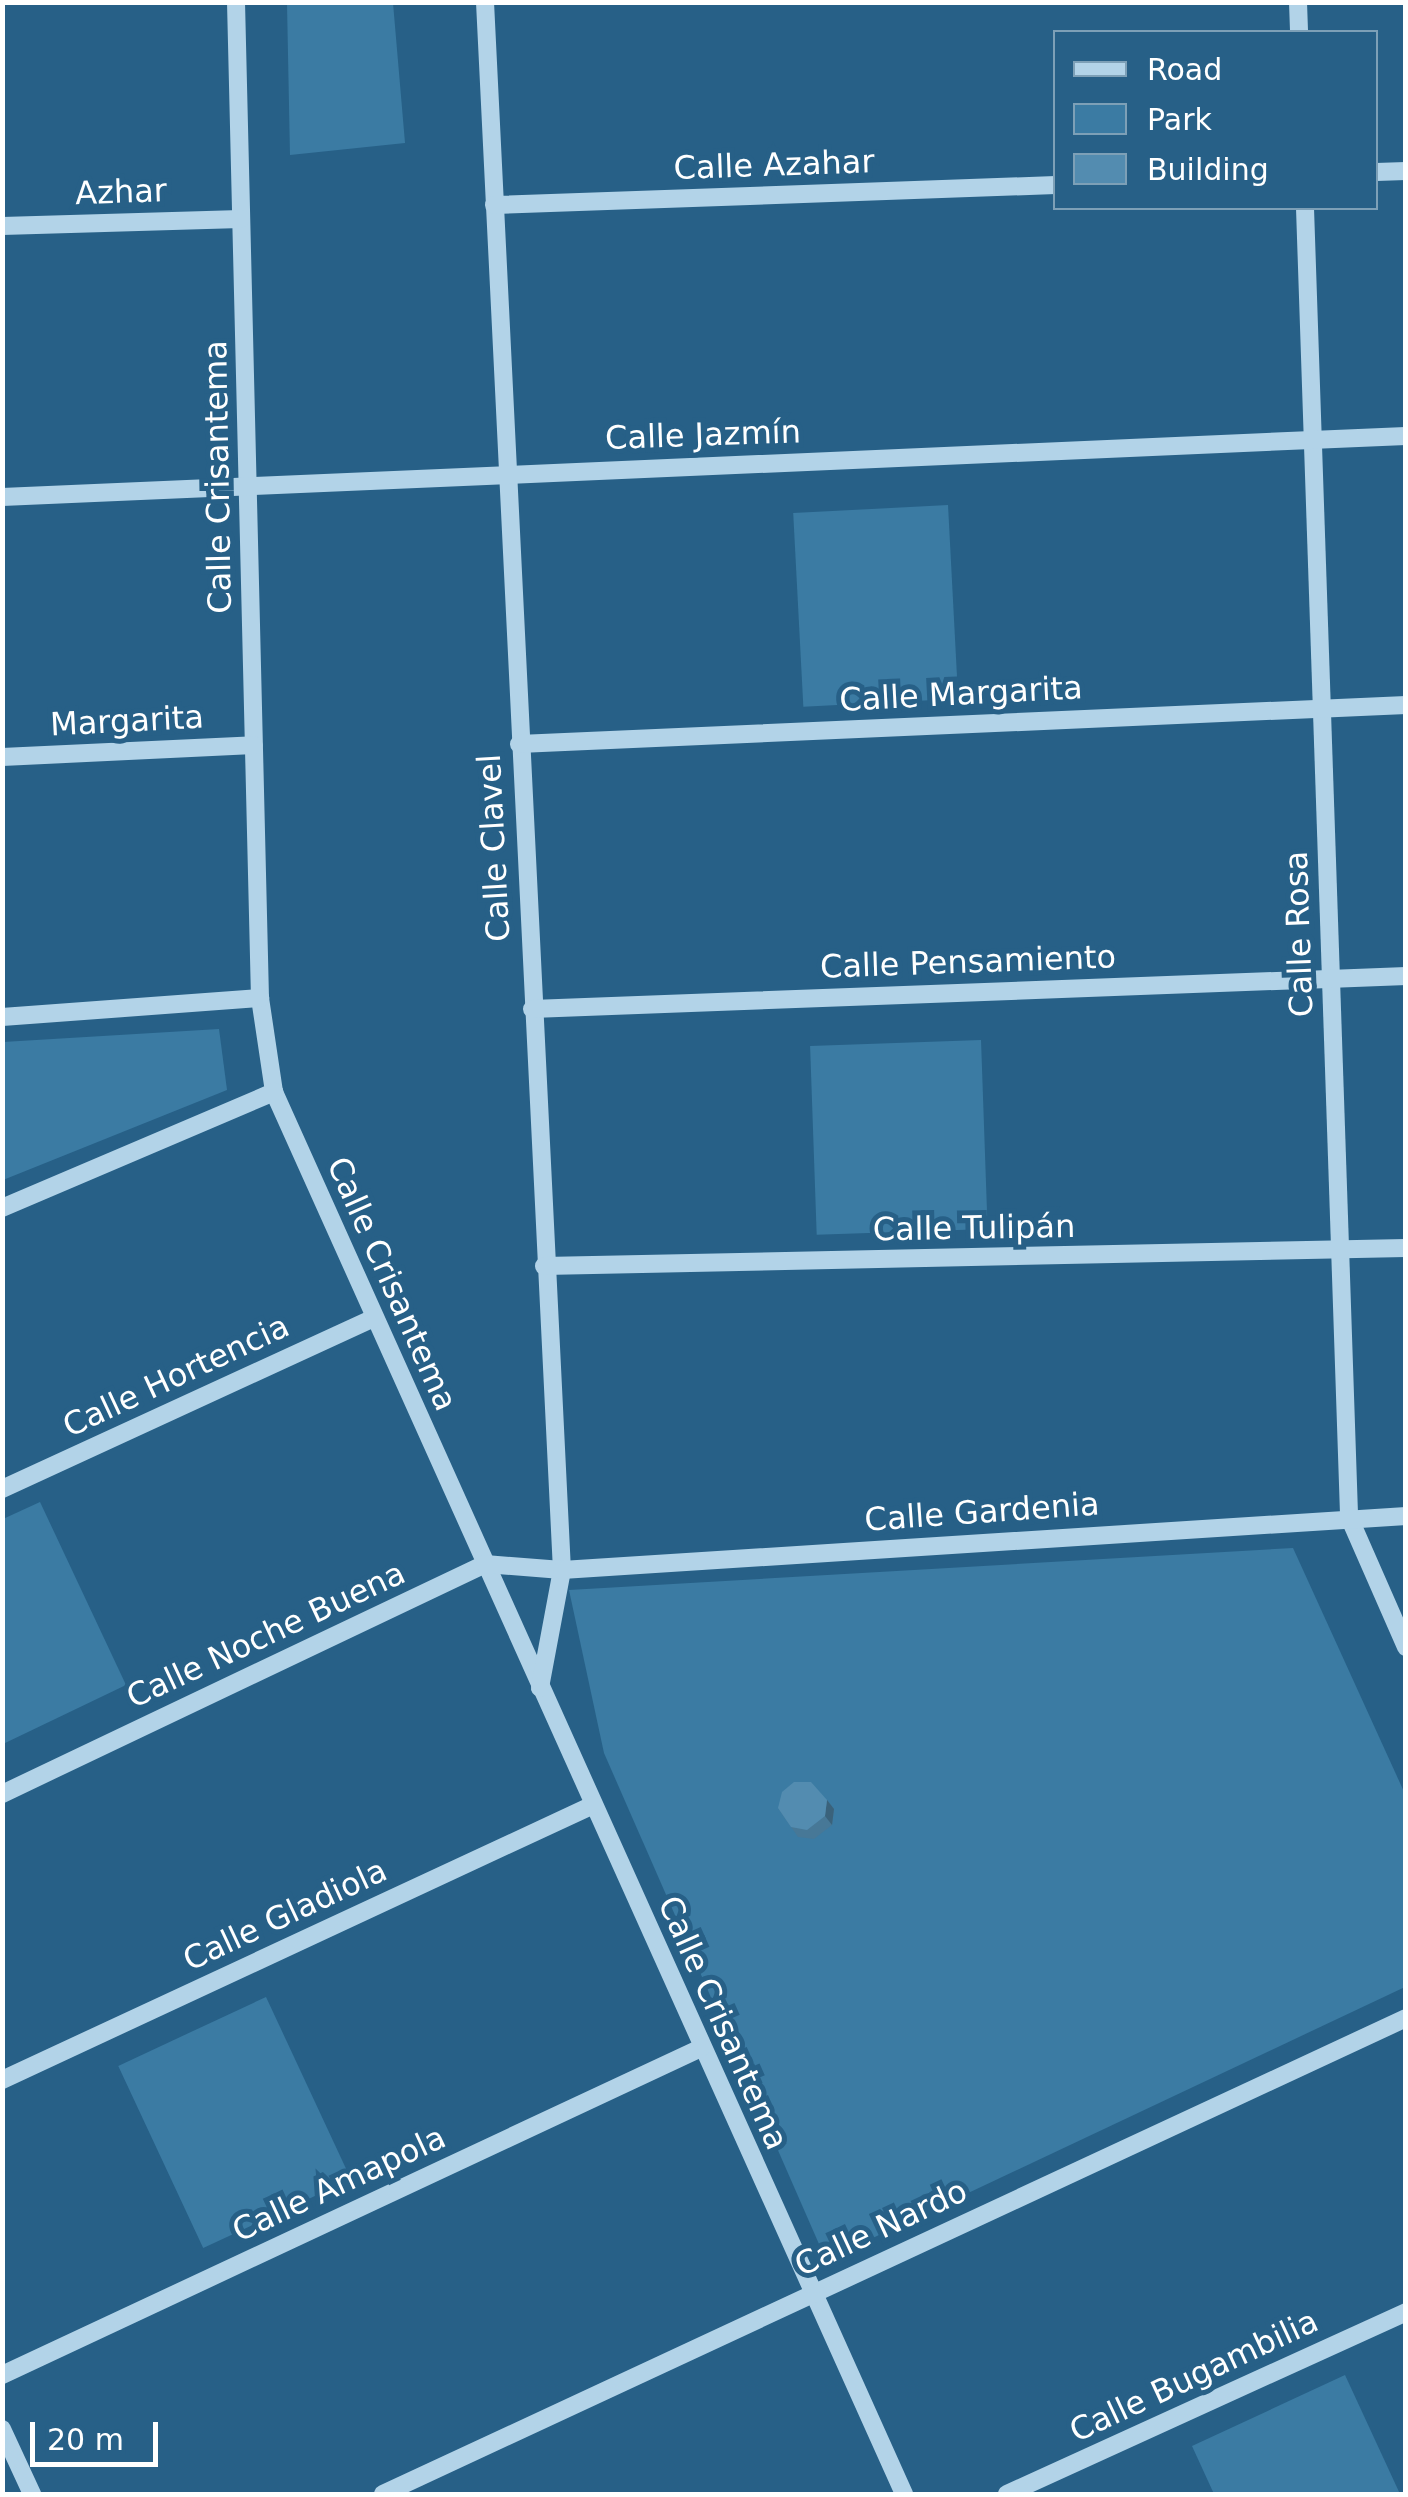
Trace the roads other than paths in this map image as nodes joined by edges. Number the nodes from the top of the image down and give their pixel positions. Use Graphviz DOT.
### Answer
graph roads {
  1 [pos="236,2"];
  2 [pos="485,2"];
  3 [pos="1298,2"];
  4 [pos="1299,30"];
  5 [pos="1406,171"];
  6 [pos="1378,172"];
  7 [pos="1053,184"];
  8 [pos="494,205"];
  9 [pos="1304,210"];
  10 [pos="242,219"];
  11 [pos="2,226"];
  12 [pos="1406,436"];
  13 [pos="1312,440"];
  14 [pos="507,474"];
  15 [pos="248,483"];
  16 [pos="2,497"];
  17 [pos="1406,705"];
  18 [pos="1321,708"];
  19 [pos="519,744"];
  20 [pos="254,745"];
  21 [pos="2,757"];
  22 [pos="1406,976"];
  23 [pos="1331,979"];
  24 [pos="260,998"];
  25 [pos="532,1008"];
  26 [pos="2,1017"];
  27 [pos="274,1092"];
  28 [pos="2,1208"];
  29 [pos="1406,1248"];
  30 [pos="1340,1251"];
  31 [pos="544,1266"];
  32 [pos="374,1318"];
  33 [pos="2,1489"];
  34 [pos="1406,1516"];
  35 [pos="1348,1518"];
  36 [pos="485,1564"];
  37 [pos="562,1570"];
  38 [pos="1406,1647"];
  39 [pos="540,1688"];
  40 [pos="2,1794"];
  41 [pos="592,1805"];
  42 [pos="1406,2018"];
  43 [pos="701,2048"];
  44 [pos="2,2080"];
  45 [pos="811,2294"];
  46 [pos="1406,2312"];
  47 [pos="2,2374"];
  48 [pos="2,2429"];
  49 [pos="32,2494"];
  50 [pos="383,2494"];
  51 [pos="904,2494"];
  52 [pos="1008,2494"];
  1 -- 10 [label="street, Calle Crisantema"];
  2 -- 8 [label="street, Calle Clavel"];
  3 -- 4 [label="street"];
  5 -- 6 [label="street"];
  7 -- 8 [label="street, Calle Azahar"];
  8 -- 14 [label="street, Calle Clavel"];
  9 -- 13 [label="street, Calle Rosa"];
  10 -- 11 [label="street, Azhar"];
  10 -- 15 [label="street, Calle Crisantema"];
  12 -- 13 [label="street, Calle Jazmín"];
  13 -- 14 [label="street, Calle Jazmín"];
  13 -- 18 [label="street, Calle Rosa"];
  14 -- 15 [label="street, Calle Jazmín"];
  14 -- 19 [label="street, Calle Clavel"];
  15 -- 16 [label="street, Calle Jazmín"];
  15 -- 20 [label="street, Calle Crisantema"];
  17 -- 18 [label="street, Calle Margarita"];
  18 -- 19 [label="street, Calle Margarita"];
  18 -- 23 [label="street, Calle Rosa"];
  19 -- 25 [label="street, Calle Clavel"];
  20 -- 21 [label="street, Margarita"];
  20 -- 24 [label="street, Calle Crisantema"];
  22 -- 23 [label="street, Calle Pensamiento"];
  23 -- 25 [label="street, Calle Pensamiento"];
  23 -- 30 [label="street, Calle Rosa"];
  24 -- 26 [label="street"];
  24 -- 27 [label="street, Calle Crisantema"];
  25 -- 31 [label="street, Calle Clavel"];
  27 -- 28 [label="street"];
  27 -- 32 [label="street, Calle Crisantema"];
  29 -- 30 [label="street, Calle Tulipán"];
  30 -- 31 [label="street, Calle Tulipán"];
  30 -- 35 [label="street, Calle Rosa"];
  31 -- 37 [label="street, Calle Clavel"];
  32 -- 33 [label="street, Calle Hortencia"];
  32 -- 36 [label="street, Calle Crisantema"];
  34 -- 35 [label="street, Calle Gardenia"];
  35 -- 37 [label="street, Calle Gardenia"];
  35 -- 38 [label="street, Calle Rosa"];
  36 -- 37 [label="street, Calle Noche Buena"];
  36 -- 39 [label="street, Calle Crisantema"];
  36 -- 40 [label="street, Calle Noche Buena"];
  37 -- 39 [label="street, Calle Clavel"];
  39 -- 41 [label="street, Calle Crisantema"];
  41 -- 43 [label="street, Calle Crisantema"];
  41 -- 44 [label="street, Calle Gladiola"];
  42 -- 45 [label="street, Calle Nardo"];
  43 -- 45 [label="street, Calle Crisantema"];
  43 -- 47 [label="street, Calle Amapola"];
  45 -- 50 [label="street, Calle Nardo"];
  45 -- 51 [label="street, Calle Crisantema"];
  46 -- 52 [label="street, Calle Bugambilia"];
  48 -- 49 [label="street"];
}
